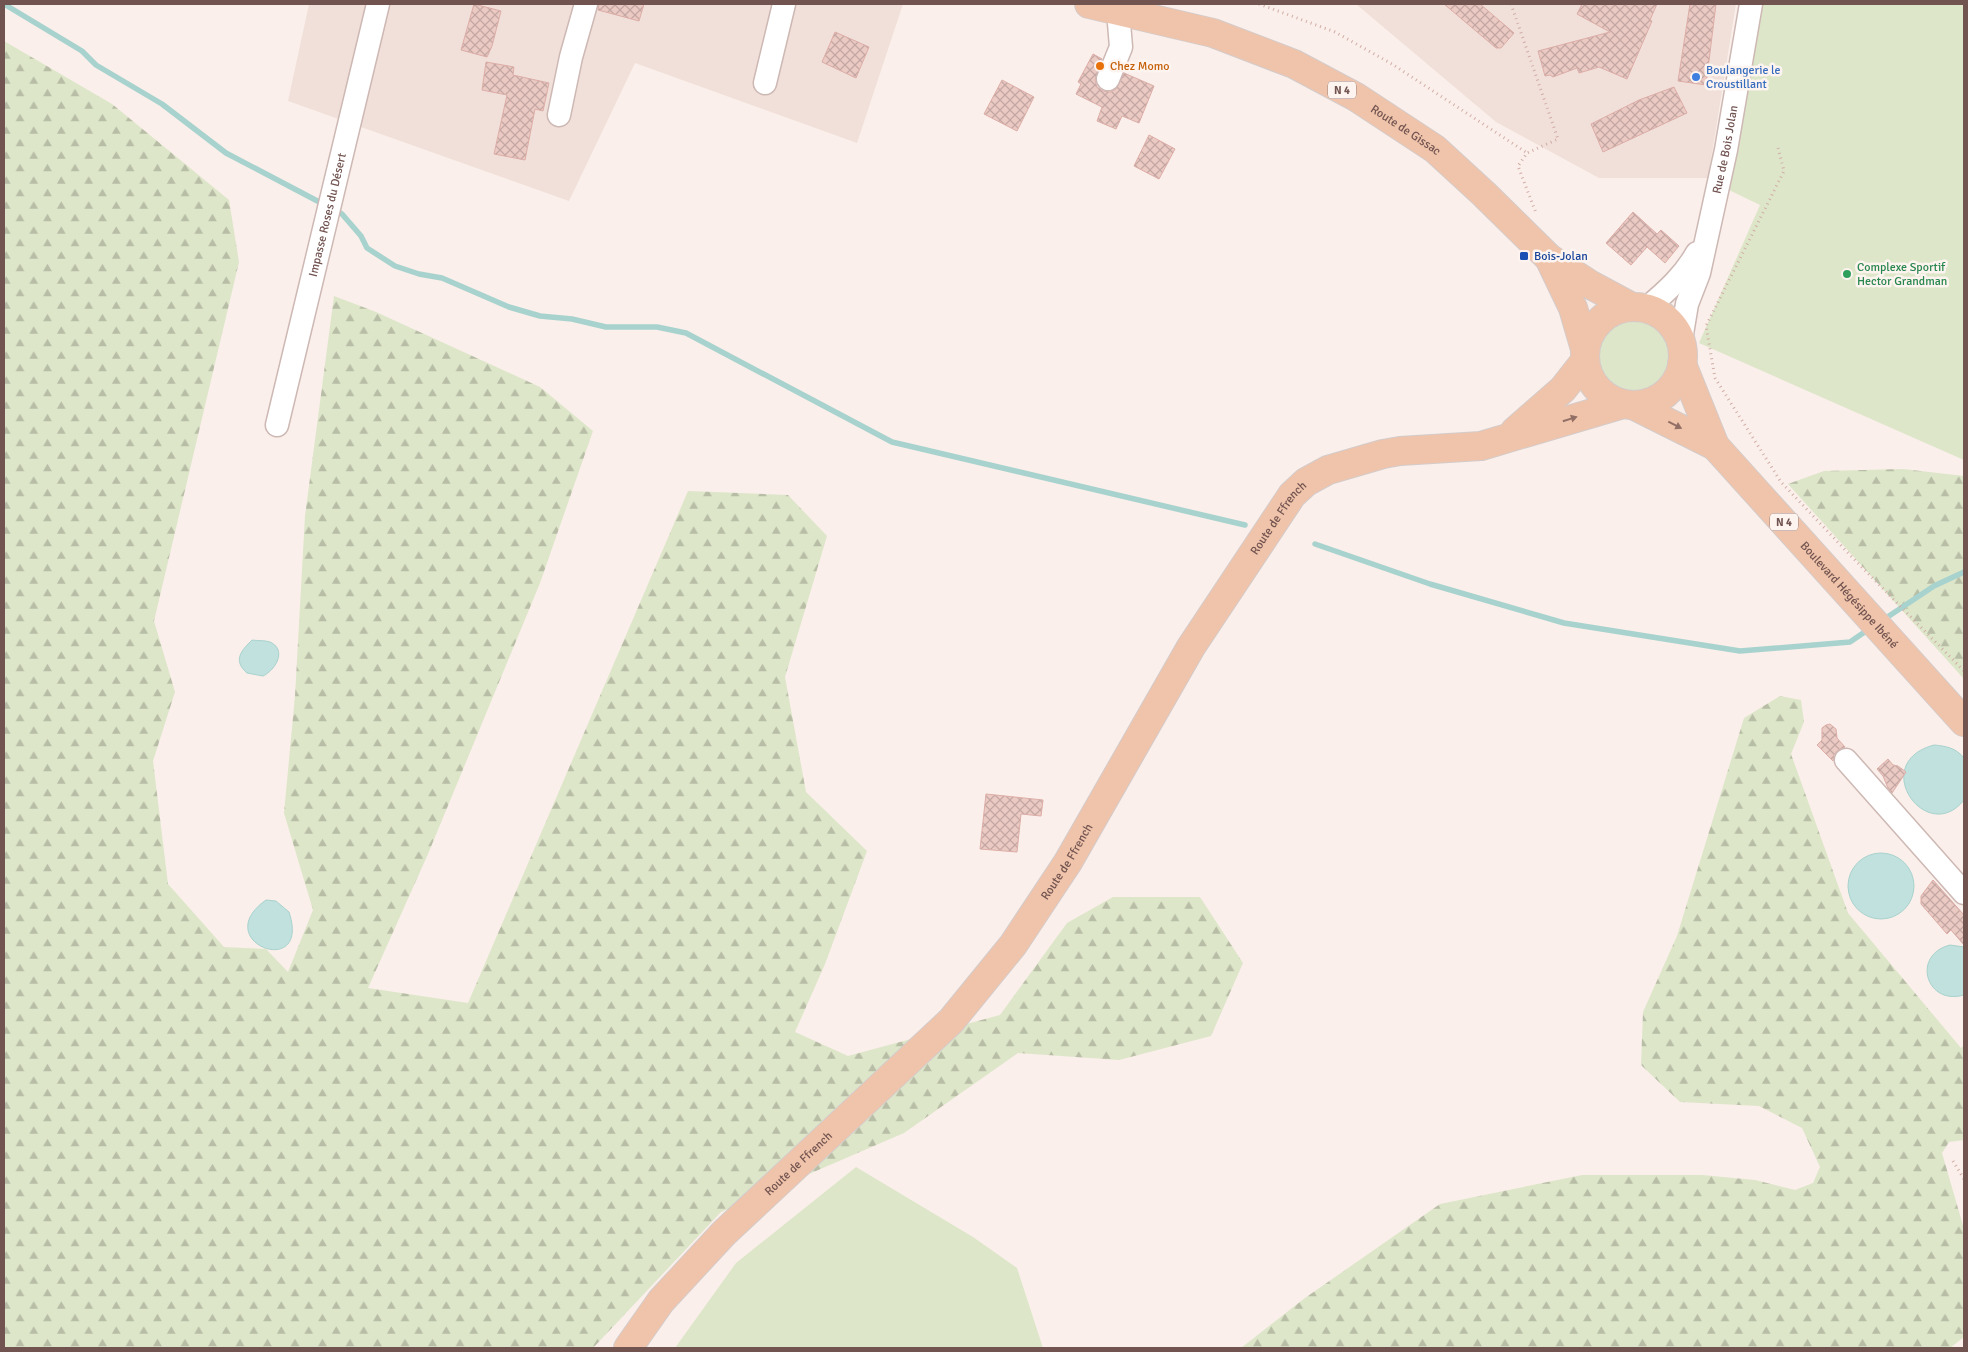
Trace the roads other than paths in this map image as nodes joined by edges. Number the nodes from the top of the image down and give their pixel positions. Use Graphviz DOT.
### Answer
graph roads {
  1 [pos="378,4"];
  2 [pos="586,4"];
  3 [pos="784,4"];
  4 [pos="1089,4"];
  5 [pos="1751,4"];
  6 [pos="1118,11"];
  7 [pos="1108,79"];
  8 [pos="765,83"];
  9 [pos="559,115"];
  10 [pos="1707,234"];
  11 [pos="1549,258"];
  12 [pos="1639,307"];
  13 [pos="1682,352"];
  14 [pos="1585,355"];
  15 [pos="1629,405"];
  16 [pos="277,425"];
  17 [pos="1507,439"];
  18 [pos="1715,446"];
  19 [pos="1964,722"];
  20 [pos="1846,760"];
  21 [pos="1964,893"];
  22 [pos="628,1348"];
  1 -- 16 [label="street, Impasse Roses du Désert"];
  2 -- 9 [label="street"];
  3 -- 8 [label="street"];
  4 -- 6 [label="main road, Route de Gissac / N 4"];
  5 -- 10 [label="street, Rue de Bois Jolan"];
  6 -- 7 [label="street"];
  6 -- 11 [label="main road, Route de Gissac / N 4"];
  10 -- 12 [label="street, Rue de Bois Jolan"];
  10 -- 13 [label="street, Rue de Bois Jolan"];
  11 -- 12 [label="main road, Route de Gissac / N 4"];
  11 -- 14 [label="main road, Route de Gissac / N 4"];
  12 -- 13 [label="main road"];
  12 -- 14 [label="main road"];
  13 -- 15 [label="main road"];
  13 -- 18 [label="main road, Boulevard Hégésippe Ibéné / N 4"];
  14 -- 15 [label="main road"];
  14 -- 17 [label="main road, Route de Ffrench"];
  17 -- 15 [label="main road, Route de Ffrench, one-way"];
  15 -- 18 [label="main road, Boulevard Hégésippe Ibéné / N 4, one-way"];
  17 -- 22 [label="main road, Route de Ffrench"];
  18 -- 19 [label="main road, Boulevard Hégésippe Ibéné / N 4"];
  20 -- 21 [label="street"];
}
